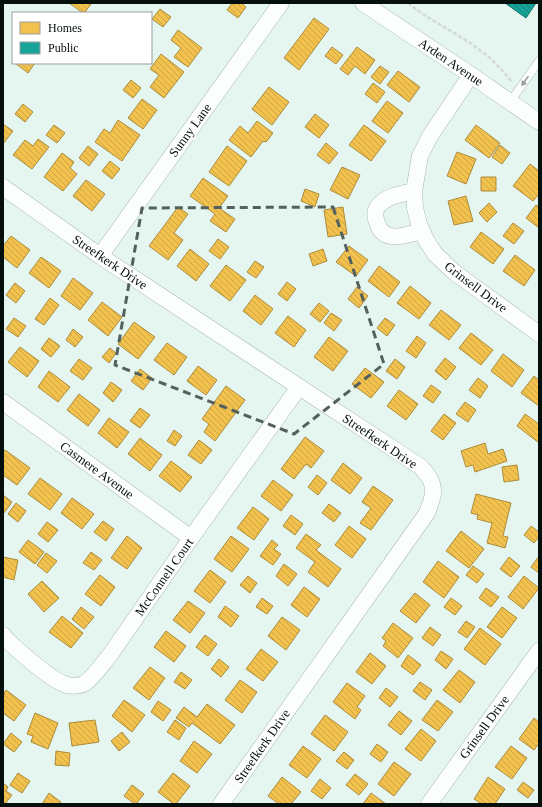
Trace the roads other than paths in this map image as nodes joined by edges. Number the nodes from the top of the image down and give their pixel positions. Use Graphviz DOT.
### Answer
graph roads {
  1 [pos="281,3"];
  2 [pos="363,3"];
  3 [pos="539,61"];
  4 [pos="471,75"];
  5 [pos="510,102"];
  6 [pos="539,122"];
  7 [pos="3,187"];
  8 [pos="414,191"];
  9 [pos="422,231"];
  10 [pos="100,256"];
  11 [pos="539,334"];
  12 [pos="299,388"];
  13 [pos="3,402"];
  14 [pos="191,538"];
  15 [pos="3,635"];
  16 [pos="539,651"];
  17 [pos="221,804"];
  18 [pos="429,804"];
  1 -- 10 [label="street, Sunny Lane"];
  2 -- 4 [label="street, Arden Avenue"];
  3 -- 5 [label="lane, one-way"];
  4 -- 5 [label="street, Arden Avenue"];
  4 -- 8 [label="street, Grinsell Drive"];
  5 -- 6 [label="street, Arden Avenue"];
  7 -- 10 [label="street, Streefkerk Drive"];
  8 -- 9 [label="street, Grinsell Drive"];
  8 -- 9 [label="street"];
  9 -- 11 [label="street, Grinsell Drive"];
  10 -- 12 [label="street, Streefkerk Drive"];
  12 -- 14 [label="street, McConnell Court"];
  12 -- 17 [label="street, Streefkerk Drive"];
  13 -- 14 [label="street, Casmere Avenue"];
  14 -- 15 [label="street, McConnell Court"];
  16 -- 18 [label="street, Grinsell Drive"];
}
